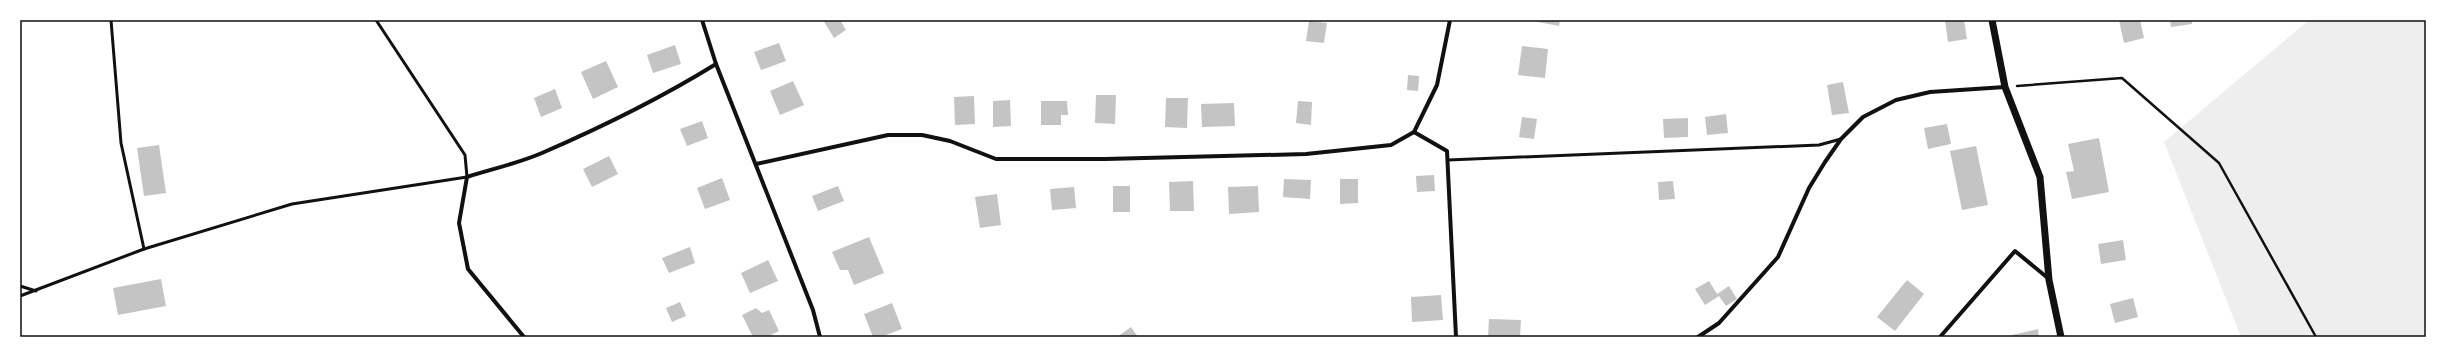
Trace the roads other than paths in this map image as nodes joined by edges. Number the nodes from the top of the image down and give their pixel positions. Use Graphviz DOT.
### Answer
graph roads {
  1 [pos="111,20"];
  2 [pos="376,20"];
  3 [pos="702,20"];
  4 [pos="1450,20"];
  5 [pos="1992,20"];
  6 [pos="716,64"];
  7 [pos="2005,87"];
  8 [pos="1414,132"];
  9 [pos="1841,139"];
  10 [pos="1448,160"];
  11 [pos="756,164"];
  12 [pos="467,177"];
  13 [pos="144,249"];
  14 [pos="2049,280"];
  15 [pos="20,286"];
  16 [pos="36,291"];
  17 [pos="20,296"];
  18 [pos="524,337"];
  19 [pos="820,337"];
  20 [pos="1456,337"];
  21 [pos="1698,337"];
  22 [pos="1940,337"];
  23 [pos="2061,337"];
  1 -- 13 [label="lane"];
  2 -- 12 [label="lane"];
  3 -- 6 [label="street"];
  4 -- 8 [label="street"];
  5 -- 7 [label="street"];
  6 -- 11 [label="street"];
  6 -- 12 [label="street"];
  7 -- 9 [label="street"];
  7 -- 14 [label="street"];
  8 -- 10 [label="street"];
  8 -- 11 [label="street"];
  9 -- 10 [label="lane"];
  9 -- 21 [label="street"];
  10 -- 20 [label="street"];
  11 -- 19 [label="street"];
  12 -- 13 [label="lane"];
  12 -- 18 [label="street"];
  13 -- 16 [label="lane"];
  14 -- 22 [label="street"];
  14 -- 23 [label="street"];
  15 -- 16 [label="lane"];
  16 -- 17 [label="lane"];
}
